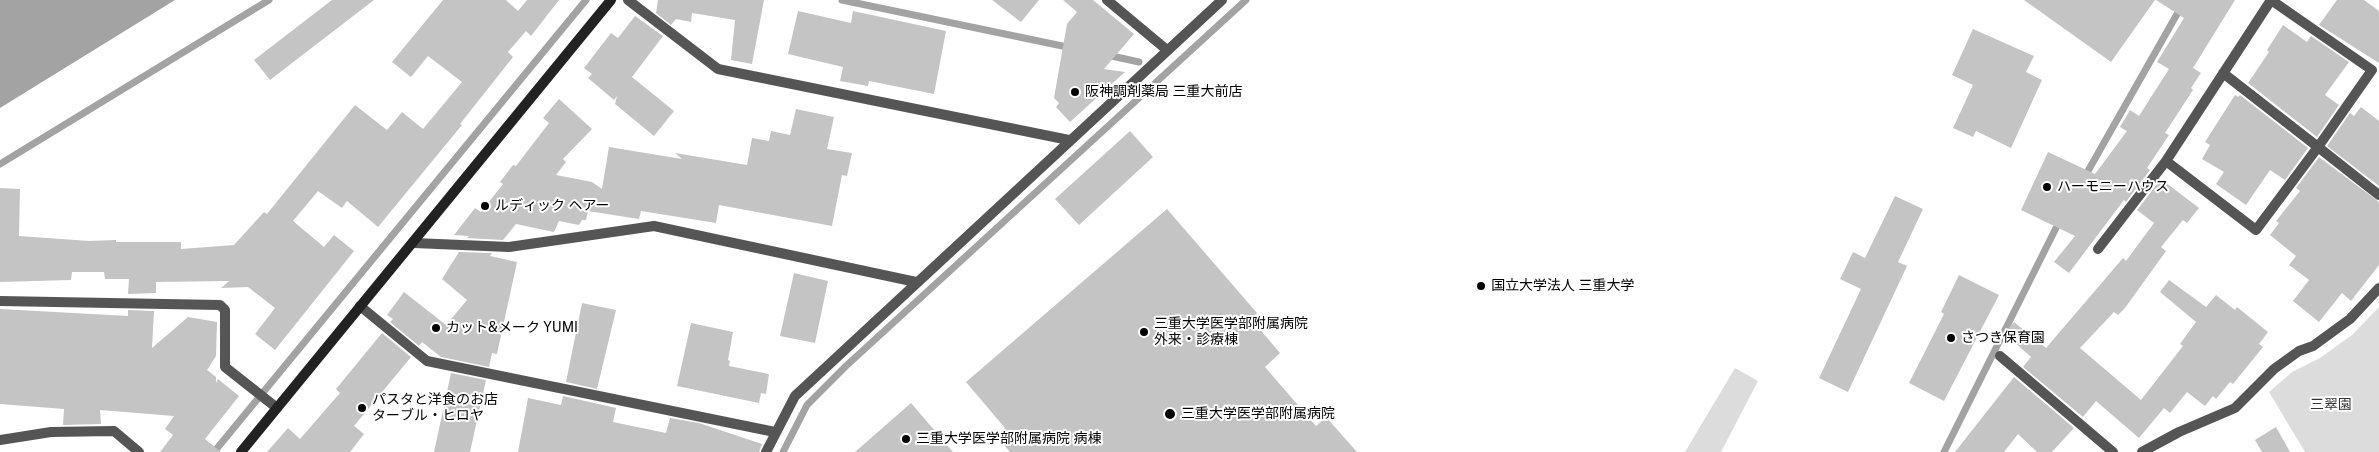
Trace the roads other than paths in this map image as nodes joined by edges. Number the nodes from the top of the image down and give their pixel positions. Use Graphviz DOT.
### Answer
graph roads {
  1 [pos="611,0"];
  2 [pos="628,0"];
  3 [pos="1107,0"];
  4 [pos="1222,0"];
  5 [pos="2271,0"];
  6 [pos="1167,50"];
  7 [pos="2223,73"];
  8 [pos="1069,140"];
  9 [pos="2318,147"];
  10 [pos="2166,161"];
  11 [pos="2379,195"];
  12 [pos="414,243"];
  13 [pos="2098,249"];
  14 [pos="916,282"];
  15 [pos="2379,288"];
  16 [pos="0,301"];
  17 [pos="360,306"];
  18 [pos="2000,356"];
  19 [pos="277,408"];
  20 [pos="775,432"];
  21 [pos="0,440"];
  22 [pos="139,452"];
  23 [pos="241,452"];
  24 [pos="766,452"];
  25 [pos="2112,452"];
  26 [pos="2142,452"];
  1 -- 12 [label="street"];
  2 -- 8 [label="street"];
  3 -- 6 [label="street"];
  4 -- 6 [label="street"];
  5 -- 7 [label="street"];
  5 -- 9 [label="street"];
  6 -- 8 [label="street"];
  7 -- 9 [label="street"];
  7 -- 10 [label="street"];
  8 -- 14 [label="street"];
  9 -- 10 [label="street"];
  9 -- 11 [label="street"];
  10 -- 13 [label="street"];
  12 -- 14 [label="street"];
  12 -- 17 [label="street"];
  14 -- 20 [label="street"];
  15 -- 26 [label="street"];
  16 -- 19 [label="street"];
  17 -- 19 [label="street"];
  17 -- 20 [label="street"];
  18 -- 25 [label="street"];
  19 -- 23 [label="street"];
  20 -- 24 [label="street"];
  21 -- 22 [label="street"];
}
